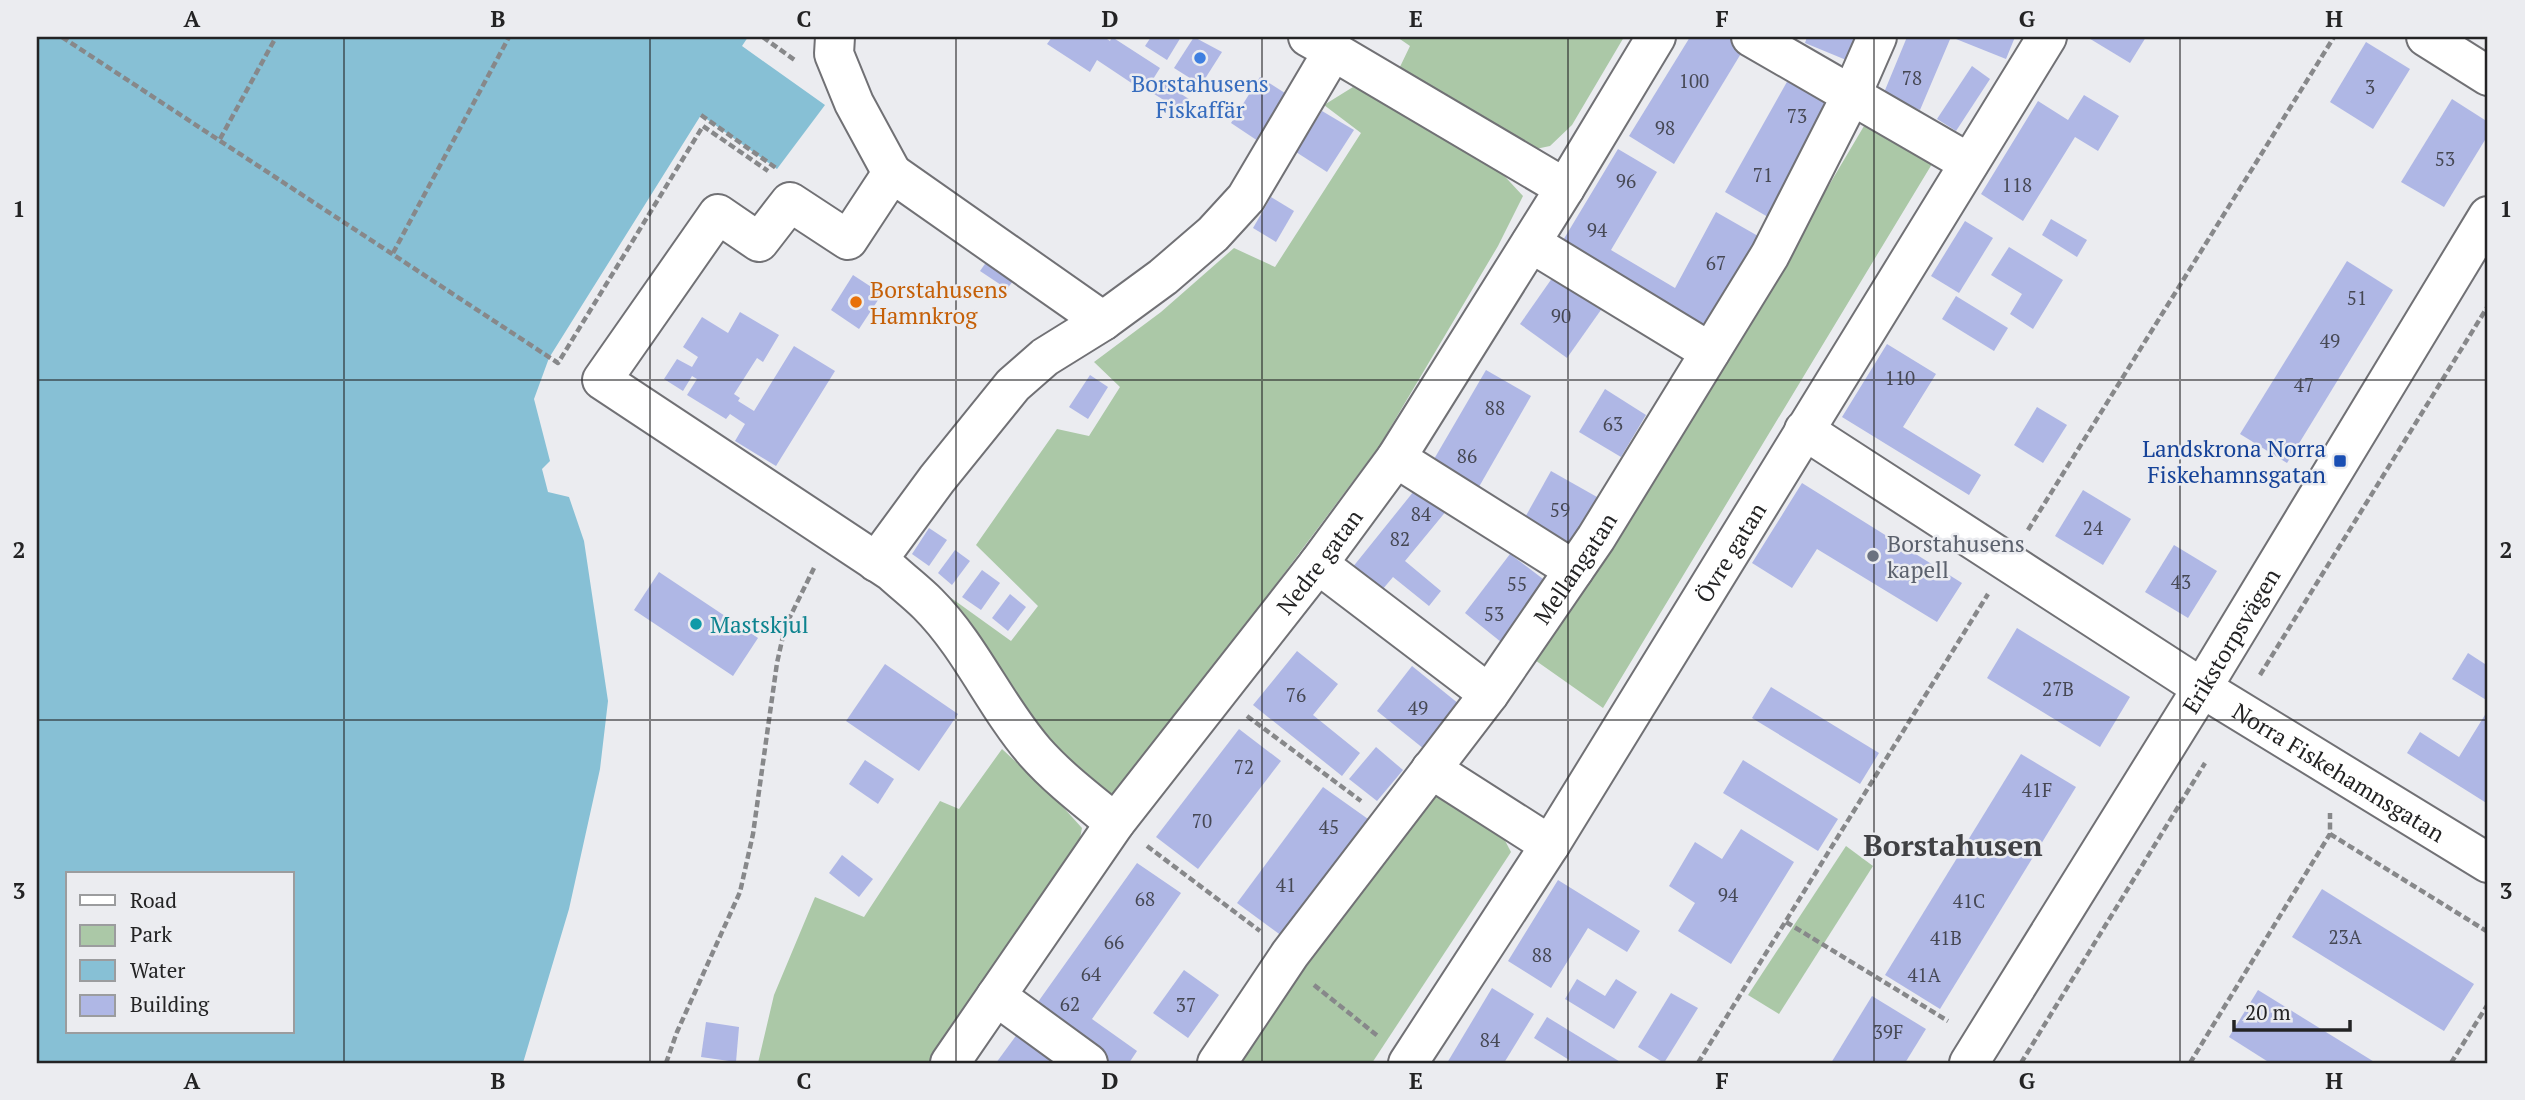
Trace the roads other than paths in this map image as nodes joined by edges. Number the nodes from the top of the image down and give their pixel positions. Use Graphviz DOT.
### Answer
graph roads {
  1 [pos="835,37"];
  2 [pos="1656,37"];
  3 [pos="1751,37"];
  4 [pos="1877,37"];
  5 [pos="2047,37"];
  6 [pos="2426,37"];
  7 [pos="1321,44"];
  8 [pos="2488,76"];
  9 [pos="1852,94"];
  10 [pos="1969,163"];
  11 [pos="892,173"];
  12 [pos="1565,188"];
  13 [pos="2488,216"];
  14 [pos="1531,243"];
  15 [pos="1103,321"];
  16 [pos="1710,352"];
  17 [pos="1804,430"];
  18 [pos="1396,458"];
  19 [pos="876,562"];
  20 [pos="1318,564"];
  21 [pos="1574,570"];
  22 [pos="2202,688"];
  23 [pos="1489,694"];
  24 [pos="1431,769"];
  25 [pos="1115,823"];
  26 [pos="1550,845"];
  27 [pos="2488,863"];
  28 [pos="996,996"];
  29 [pos="1975,1053"];
  30 [pos="1415,1061"];
  31 [pos="950,1063"];
  32 [pos="1088,1063"];
  33 [pos="1217,1063"];
  1 -- 11 [label="street"];
  2 -- 12 [label="street, Nedre gatan"];
  3 -- 9 [label="street"];
  4 -- 9 [label="street, Mellangatan"];
  5 -- 10 [label="street, Övre gatan"];
  6 -- 8 [label="street"];
  7 -- 12 [label="street"];
  7 -- 15 [label="street"];
  9 -- 10 [label="street"];
  9 -- 16 [label="street, Mellangatan"];
  10 -- 17 [label="street, Övre gatan"];
  11 -- 15 [label="street"];
  11 -- 19 [label="street"];
  12 -- 14 [label="street, Nedre gatan"];
  13 -- 22 [label="street, Erikstorpsvägen"];
  14 -- 16 [label="street"];
  14 -- 18 [label="street, Nedre gatan"];
  15 -- 19 [label="street"];
  16 -- 21 [label="street, Mellangatan"];
  17 -- 22 [label="street, Norra Fiskehamnsgatan"];
  17 -- 26 [label="street, Övre gatan"];
  18 -- 20 [label="street, Nedre gatan"];
  18 -- 21 [label="street"];
  19 -- 25 [label="street"];
  20 -- 23 [label="street"];
  20 -- 25 [label="street, Nedre gatan"];
  21 -- 23 [label="street, Mellangatan"];
  22 -- 27 [label="street, Norra Fiskehamnsgatan"];
  22 -- 29 [label="street, Erikstorpsvägen"];
  23 -- 24 [label="street, Mellangatan"];
  24 -- 26 [label="street"];
  24 -- 33 [label="street, Mellangatan"];
  25 -- 28 [label="street, Nedre gatan"];
  26 -- 30 [label="street, Övre gatan"];
  28 -- 31 [label="street, Nedre gatan"];
  28 -- 32 [label="street"];
}
